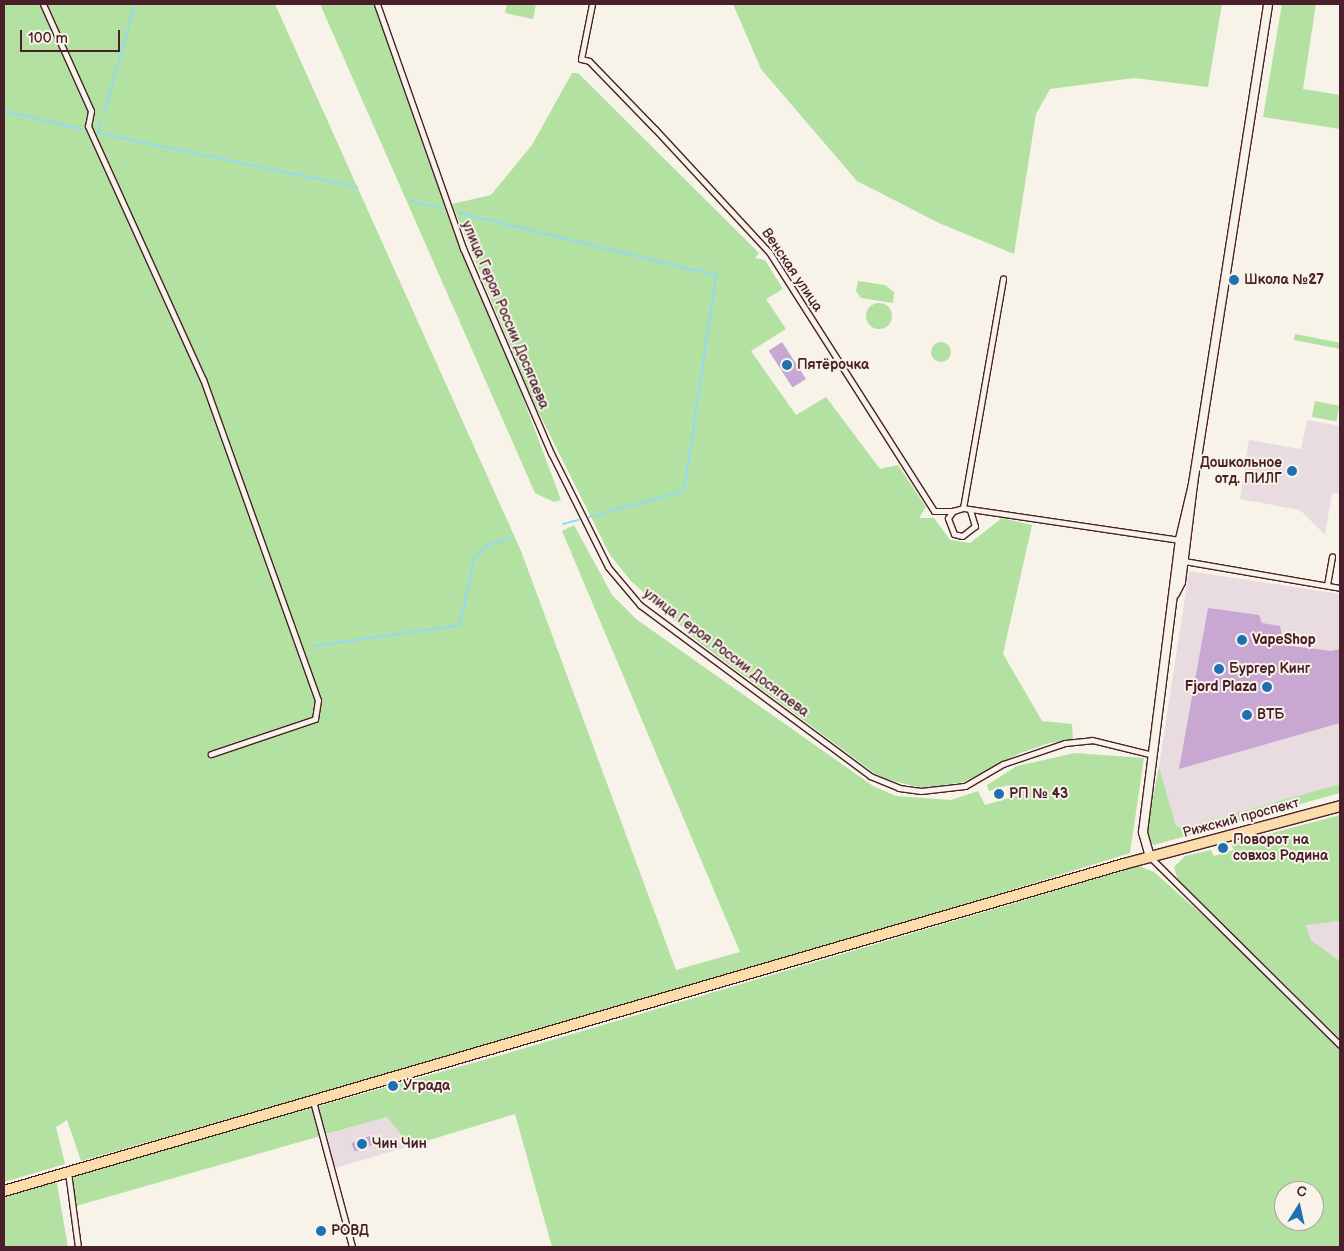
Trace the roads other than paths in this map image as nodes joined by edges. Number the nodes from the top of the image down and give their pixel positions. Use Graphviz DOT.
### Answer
graph roads {
  1 [pos="42,4"];
  2 [pos="377,4"];
  3 [pos="592,4"];
  4 [pos="1268,4"];
  5 [pos="1004,278"];
  6 [pos="963,508"];
  7 [pos="970,510"];
  8 [pos="953,511"];
  9 [pos="1184,540"];
  10 [pos="1332,556"];
  11 [pos="1184,561"];
  12 [pos="1327,585"];
  13 [pos="1340,588"];
  14 [pos="1175,594"];
  15 [pos="212,754"];
  16 [pos="1153,755"];
  17 [pos="1340,806"];
  18 [pos="1150,857"];
  19 [pos="1340,1045"];
  20 [pos="313,1100"];
  21 [pos="68,1171"];
  22 [pos="4,1191"];
  23 [pos="78,1247"];
  24 [pos="352,1247"];
  1 -- 15 [label="street"];
  2 -- 16 [label="street, улица Героя России Досягаева"];
  3 -- 8 [label="street, Венская улица"];
  4 -- 9 [label="street"];
  5 -- 6 [label="street"];
  6 -- 7 [label="street"];
  6 -- 8 [label="street"];
  7 -- 8 [label="street"];
  7 -- 9 [label="street"];
  9 -- 11 [label="street"];
  9 -- 14 [label="street"];
  10 -- 12 [label="street"];
  11 -- 12 [label="street"];
  11 -- 14 [label="street"];
  12 -- 13 [label="street"];
  14 -- 16 [label="street"];
  16 -- 18 [label="street"];
  17 -- 18 [label="highway, Рижский проспект"];
  18 -- 19 [label="street"];
  18 -- 20 [label="highway, Рижский проспект"];
  20 -- 21 [label="highway, Рижский проспект"];
  20 -- 24 [label="street"];
  21 -- 22 [label="highway, Рижский проспект"];
  21 -- 23 [label="street"];
}
